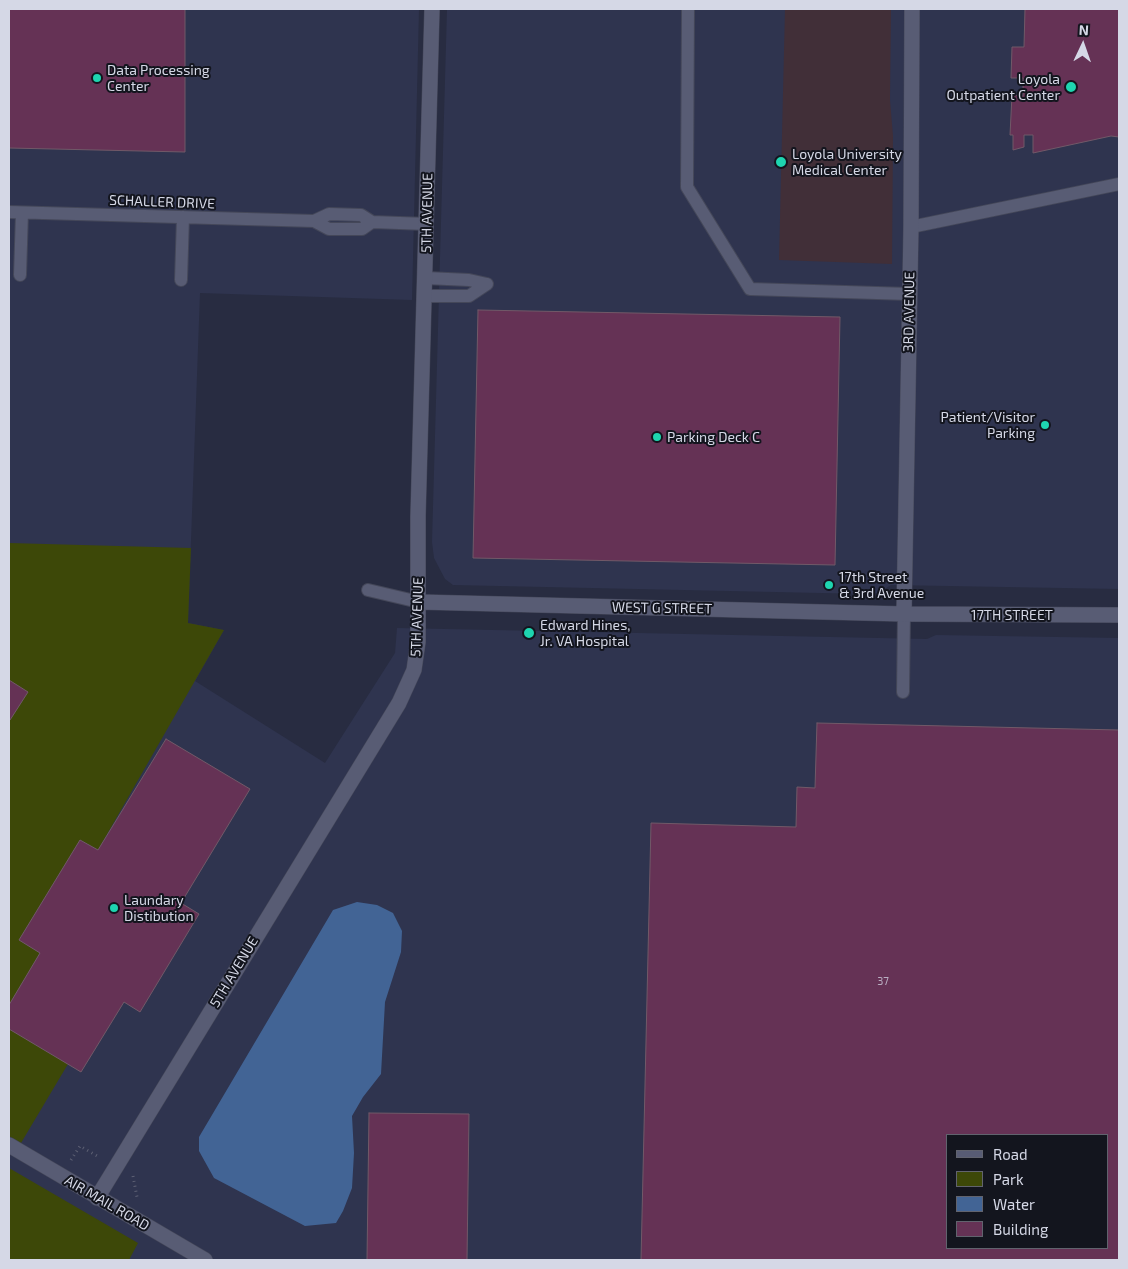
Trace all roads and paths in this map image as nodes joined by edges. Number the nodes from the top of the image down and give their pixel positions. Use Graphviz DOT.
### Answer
graph roads {
  1 [pos="432,9"];
  2 [pos="688,9"];
  3 [pos="912,9"];
  4 [pos="1119,184"];
  5 [pos="9,212"];
  6 [pos="22,213"];
  7 [pos="183,217"];
  8 [pos="427,224"];
  9 [pos="910,227"];
  10 [pos="20,275"];
  11 [pos="426,278"];
  12 [pos="181,280"];
  13 [pos="909,294"];
  14 [pos="425,296"];
  15 [pos="368,590"];
  16 [pos="419,602"];
  17 [pos="904,614"];
  18 [pos="1119,615"];
  19 [pos="903,692"];
  20 [pos="9,1145"];
  21 [pos="97,1198"];
  22 [pos="205,1260"];
  1 -- 8 [label="street, 5TH AVENUE"];
  2 -- 13 [label="lane"];
  3 -- 9 [label="street, 3RD AVENUE"];
  4 -- 9 [label="lane"];
  5 -- 6 [label="lane, SCHALLER DRIVE"];
  6 -- 7 [label="lane, SCHALLER DRIVE"];
  6 -- 10 [label="lane"];
  7 -- 8 [label="lane, SCHALLER DRIVE"];
  7 -- 12 [label="lane"];
  8 -- 11 [label="street, 5TH AVENUE"];
  9 -- 13 [label="street, 3RD AVENUE"];
  11 -- 14 [label="street, 5TH AVENUE"];
  11 -- 14 [label="lane"];
  13 -- 17 [label="street, 3RD AVENUE"];
  14 -- 16 [label="street, 5TH AVENUE"];
  15 -- 16 [label="lane"];
  16 -- 17 [label="street, WEST G STREET"];
  16 -- 21 [label="street, 5TH AVENUE"];
  17 -- 18 [label="street, 17TH STREET"];
  17 -- 19 [label="lane"];
  20 -- 21 [label="street, AIR MAIL ROAD"];
  21 -- 22 [label="street, AIR MAIL ROAD"];
}
